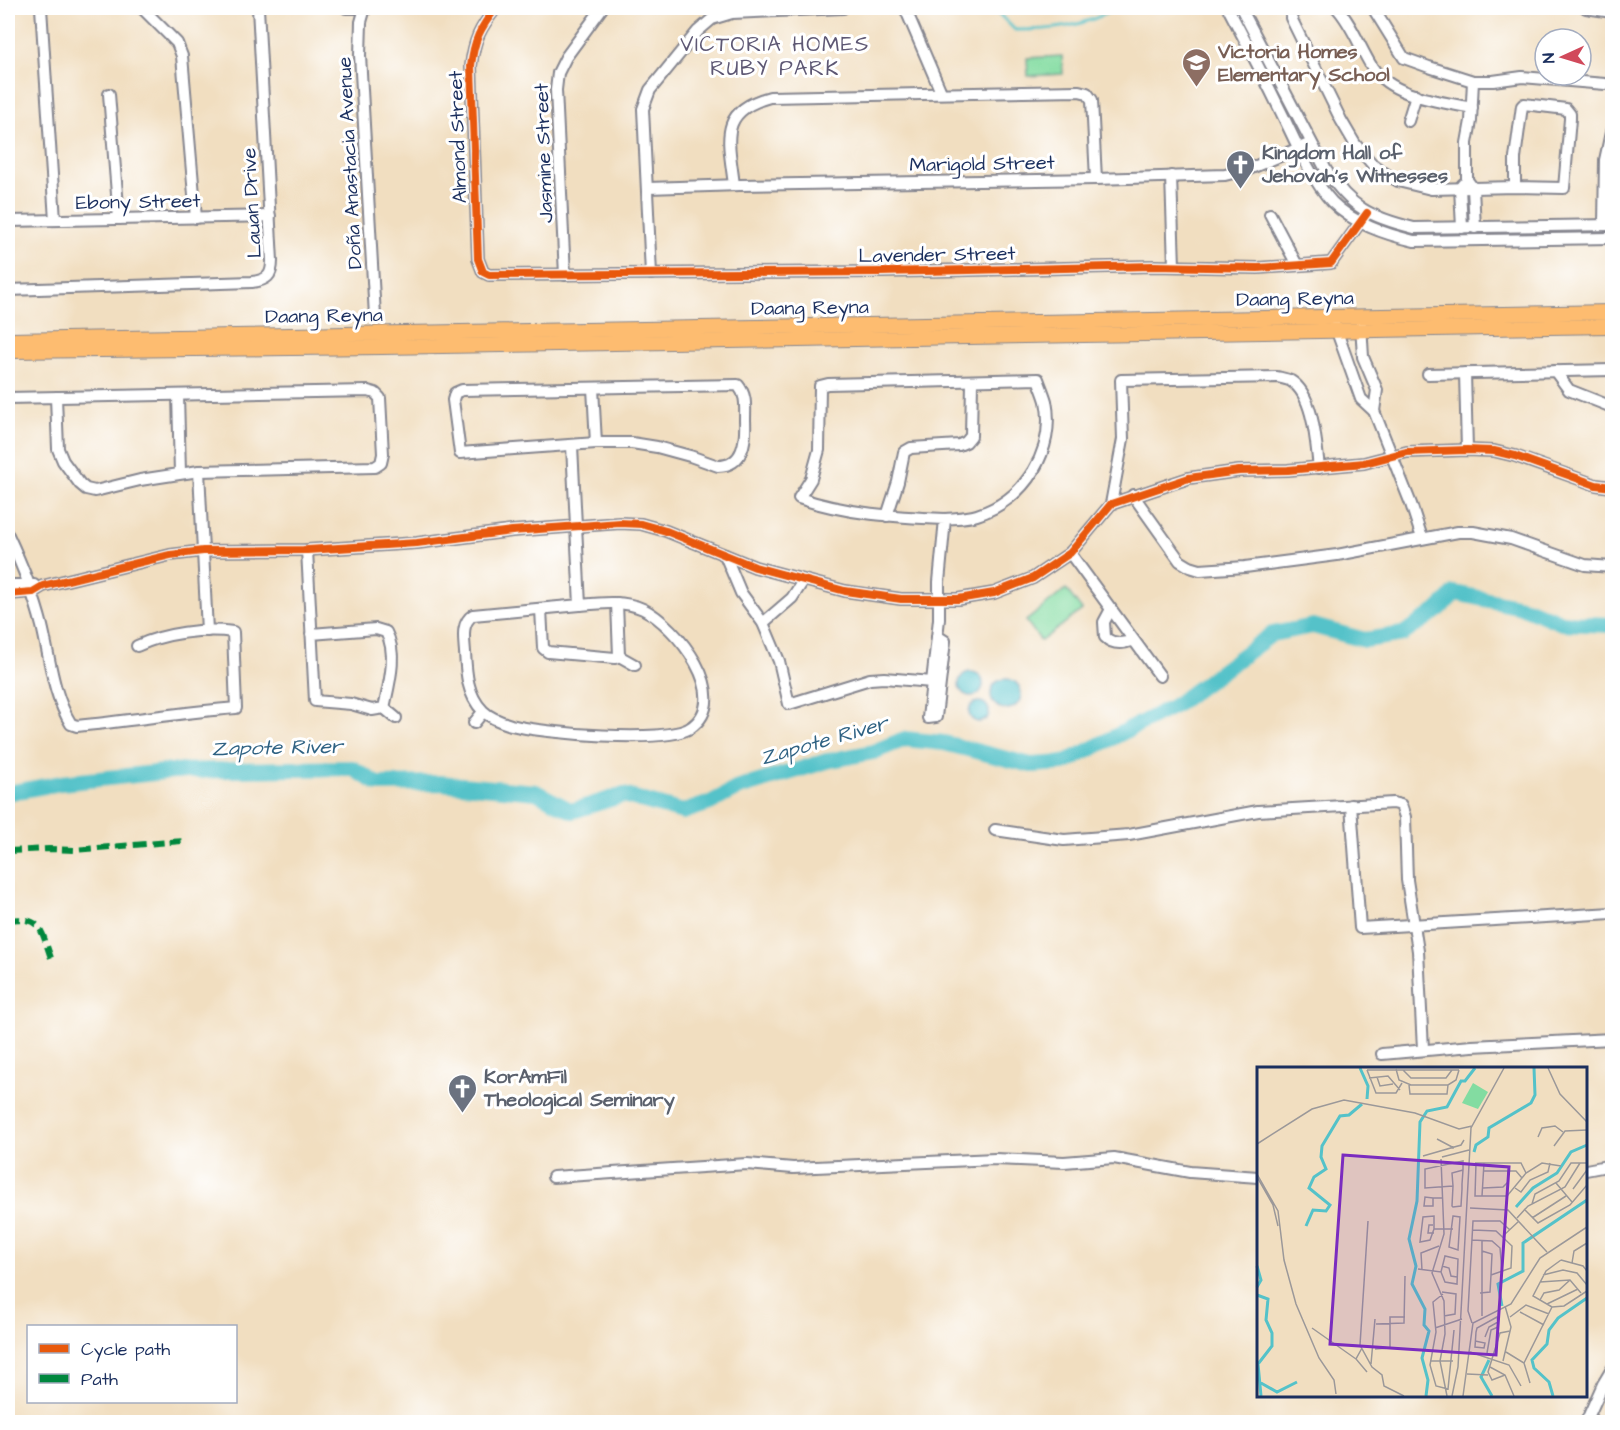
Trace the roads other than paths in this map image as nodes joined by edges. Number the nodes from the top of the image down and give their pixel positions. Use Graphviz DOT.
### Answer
graph roads {
  1 [pos="41,8"];
  2 [pos="142,8"];
  3 [pos="258,8"];
  4 [pos="346,8"];
  5 [pos="364,8"];
  6 [pos="496,8"];
  7 [pos="843,8"];
  8 [pos="905,8"];
  9 [pos="1228,8"];
  10 [pos="1241,8"];
  11 [pos="1309,8"];
  12 [pos="1337,8"];
  13 [pos="1373,8"];
  14 [pos="1586,8"];
  15 [pos="599,9"];
  16 [pos="1612,12"];
  17 [pos="1473,81"];
  18 [pos="1605,84"];
  19 [pos="941,92"];
  20 [pos="109,94"];
  21 [pos="1416,95"];
  22 [pos="1472,108"];
  23 [pos="1408,121"];
  24 [pos="1612,128"];
  25 [pos="1311,143"];
  26 [pos="1299,148"];
  27 [pos="1171,176"];
  28 [pos="1096,179"];
  29 [pos="734,185"];
  30 [pos="1467,185"];
  31 [pos="1515,187"];
  32 [pos="648,188"];
  33 [pos="1367,213"];
  34 [pos="1270,214"];
  35 [pos="270,216"];
  36 [pos="196,218"];
  37 [pos="119,219"];
  38 [pos="55,220"];
  39 [pos="8,221"];
  40 [pos="1360,222"];
  41 [pos="1608,225"];
  42 [pos="1498,227"];
  43 [pos="1462,228"];
  44 [pos="1475,228"];
  45 [pos="1612,237"];
  46 [pos="1498,240"];
  47 [pos="1297,265"];
  48 [pos="1174,266"];
  49 [pos="483,272"];
  50 [pos="651,274"];
  51 [pos="565,275"];
  52 [pos="8,290"];
  53 [pos="1612,312"];
  54 [pos="375,316"];
  55 [pos="1334,323"];
  56 [pos="1361,323"];
  57 [pos="1612,326"];
  58 [pos="8,340"];
  59 [pos="382,340"];
  60 [pos="1361,345"];
  61 [pos="1342,347"];
  62 [pos="8,351"];
  63 [pos="1612,370"];
  64 [pos="1555,371"];
  65 [pos="1465,373"];
  66 [pos="1370,374"];
  67 [pos="1428,374"];
  68 [pos="1353,379"];
  69 [pos="972,382"];
  70 [pos="593,388"];
  71 [pos="178,395"];
  72 [pos="56,397"];
  73 [pos="8,398"];
  74 [pos="1612,407"];
  75 [pos="1374,411"];
  76 [pos="596,443"];
  77 [pos="572,446"];
  78 [pos="1467,450"];
  79 [pos="1390,455"];
  80 [pos="1319,468"];
  81 [pos="199,471"];
  82 [pos="180,473"];
  83 [pos="1612,487"];
  84 [pos="1133,495"];
  85 [pos="1111,504"];
  86 [pos="886,516"];
  87 [pos="945,519"];
  88 [pos="575,525"];
  89 [pos="8,535"];
  90 [pos="1422,538"];
  91 [pos="307,550"];
  92 [pos="203,551"];
  93 [pos="1070,553"];
  94 [pos="725,555"];
  95 [pos="1612,567"];
  96 [pos="803,581"];
  97 [pos="8,585"];
  98 [pos="31,588"];
  99 [pos="8,594"];
  100 [pos="940,600"];
  101 [pos="616,603"];
  102 [pos="580,605"];
  103 [pos="541,609"];
  104 [pos="1111,609"];
  105 [pos="763,623"];
  106 [pos="207,631"];
  107 [pos="311,634"];
  108 [pos="937,636"];
  109 [pos="1133,640"];
  110 [pos="137,646"];
  111 [pos="620,656"];
  112 [pos="635,664"];
  113 [pos="1160,676"];
  114 [pos="932,682"];
  115 [pos="384,708"];
  116 [pos="483,712"];
  117 [pos="396,718"];
  118 [pos="474,723"];
  119 [pos="1351,806"];
  120 [pos="995,830"];
  121 [pos="1612,913"];
  122 [pos="1413,925"];
  123 [pos="1612,1039"];
  124 [pos="1423,1049"];
  125 [pos="1382,1054"];
  126 [pos="1612,1166"];
  127 [pos="1587,1170"];
  128 [pos="553,1177"];
  129 [pos="1257,1177"];
  130 [pos="1612,1369"];
  131 [pos="1586,1422"];
  1 -- 38 [label="street"];
  2 -- 36 [label="street"];
  3 -- 35 [label="street, Lauan Drive"];
  4 -- 5 [label="street"];
  5 -- 54 [label="street, Doña Anastacia Avenue"];
  6 -- 49 [label="street, Almond Street"];
  7 -- 32 [label="street"];
  8 -- 19 [label="street"];
  9 -- 26 [label="street"];
  10 -- 25 [label="street"];
  11 -- 30 [label="street"];
  12 -- 21 [label="street"];
  13 -- 17 [label="street"];
  14 -- 16 [label="street"];
  15 -- 51 [label="street, Jasmine Street"];
  17 -- 18 [label="street"];
  17 -- 22 [label="street"];
  19 -- 28 [label="street"];
  19 -- 29 [label="street"];
  20 -- 37 [label="street"];
  21 -- 22 [label="street"];
  21 -- 23 [label="street"];
  22 -- 30 [label="street"];
  24 -- 41 [label="street"];
  25 -- 26 [label="street, Marigold Street"];
  25 -- 33 [label="street"];
  26 -- 27 [label="street, Marigold Street"];
  26 -- 40 [label="street"];
  27 -- 28 [label="street, Marigold Street"];
  27 -- 48 [label="street"];
  28 -- 29 [label="street, Marigold Street"];
  29 -- 32 [label="street, Marigold Street"];
  30 -- 31 [label="street"];
  30 -- 43 [label="street"];
  30 -- 44 [label="street"];
  31 -- 31 [label="street"];
  32 -- 50 [label="street"];
  33 -- 40 [label="street, Lavender Street"];
  33 -- 43 [label="street"];
  34 -- 47 [label="street"];
  35 -- 36 [label="street, Ebony Street"];
  35 -- 52 [label="street, Lauan Drive"];
  36 -- 37 [label="street, Ebony Street"];
  37 -- 38 [label="street, Ebony Street"];
  38 -- 39 [label="street, Ebony Street"];
  40 -- 46 [label="street"];
  40 -- 47 [label="street, Lavender Street"];
  41 -- 42 [label="street"];
  42 -- 44 [label="street"];
  42 -- 46 [label="street"];
  43 -- 44 [label="street"];
  45 -- 46 [label="street"];
  47 -- 48 [label="street, Lavender Street"];
  48 -- 50 [label="street, Lavender Street"];
  49 -- 51 [label="street, Lavender Street"];
  50 -- 51 [label="street, Lavender Street"];
  53 -- 56 [label="main road, Daang Reyna"];
  55 -- 56 [label="main road, Daang Reyna"];
  55 -- 59 [label="main road, Daang Reyna"];
  55 -- 61 [label="street"];
  56 -- 57 [label="main road, Daang Reyna"];
  56 -- 60 [label="street"];
  58 -- 59 [label="main road, Daang Reyna"];
  59 -- 62 [label="main road, Daang Reyna"];
  60 -- 61 [label="street"];
  60 -- 66 [label="street"];
  61 -- 68 [label="street"];
  63 -- 64 [label="street"];
  64 -- 65 [label="street"];
  64 -- 74 [label="street"];
  65 -- 67 [label="street"];
  65 -- 78 [label="street"];
  66 -- 68 [label="street"];
  66 -- 75 [label="street"];
  68 -- 75 [label="street"];
  69 -- 86 [label="street"];
  69 -- 86 [label="street"];
  69 -- 87 [label="street"];
  70 -- 76 [label="street"];
  70 -- 76 [label="street"];
  70 -- 77 [label="street"];
  71 -- 72 [label="street"];
  71 -- 81 [label="street"];
  71 -- 82 [label="street"];
  72 -- 73 [label="street"];
  72 -- 82 [label="street"];
  75 -- 79 [label="street"];
  76 -- 77 [label="street"];
  77 -- 88 [label="street"];
  78 -- 79 [label="street"];
  78 -- 83 [label="street"];
  79 -- 80 [label="street"];
  79 -- 90 [label="street"];
  80 -- 84 [label="street"];
  80 -- 85 [label="street"];
  81 -- 82 [label="street"];
  81 -- 92 [label="street"];
  84 -- 85 [label="street"];
  84 -- 90 [label="street"];
  85 -- 93 [label="street"];
  86 -- 87 [label="street"];
  87 -- 100 [label="street"];
  88 -- 91 [label="street"];
  88 -- 94 [label="street"];
  88 -- 102 [label="street"];
  89 -- 98 [label="street"];
  90 -- 95 [label="street"];
  91 -- 92 [label="street"];
  91 -- 107 [label="street"];
  92 -- 98 [label="street"];
  92 -- 106 [label="street"];
  93 -- 100 [label="street"];
  93 -- 104 [label="street"];
  94 -- 96 [label="street"];
  94 -- 105 [label="street"];
  96 -- 100 [label="street"];
  96 -- 105 [label="street"];
  97 -- 98 [label="street"];
  98 -- 99 [label="street"];
  98 -- 106 [label="street"];
  100 -- 108 [label="street"];
  101 -- 102 [label="street"];
  101 -- 111 [label="street"];
  101 -- 116 [label="street"];
  102 -- 103 [label="street"];
  103 -- 111 [label="street"];
  103 -- 116 [label="street"];
  104 -- 109 [label="street"];
  104 -- 109 [label="street"];
  105 -- 114 [label="street"];
  106 -- 110 [label="street"];
  107 -- 115 [label="street"];
  107 -- 115 [label="street"];
  108 -- 114 [label="street"];
  108 -- 114 [label="street"];
  109 -- 113 [label="street"];
  111 -- 112 [label="street"];
  115 -- 117 [label="street"];
  116 -- 118 [label="street"];
  119 -- 120 [label="street"];
  119 -- 122 [label="street"];
  119 -- 122 [label="street"];
  121 -- 122 [label="street"];
  122 -- 124 [label="street"];
  123 -- 124 [label="street"];
  124 -- 125 [label="street"];
  126 -- 127 [label="street"];
  128 -- 129 [label="street"];
  130 -- 131 [label="street"];
}
